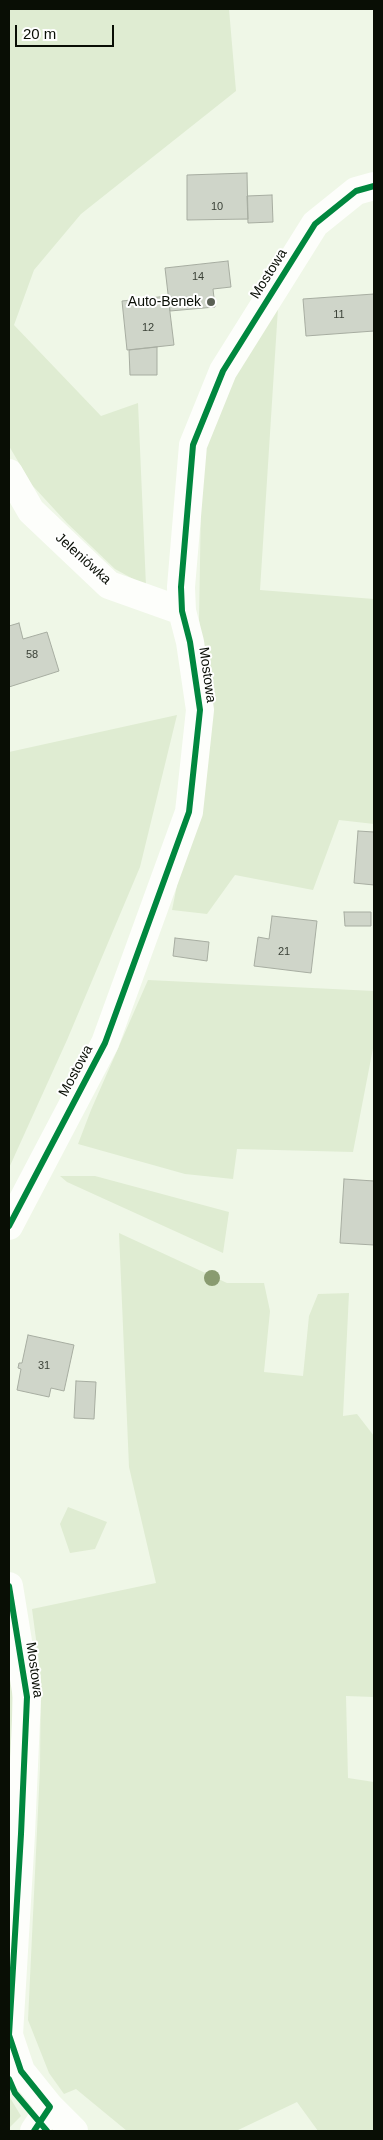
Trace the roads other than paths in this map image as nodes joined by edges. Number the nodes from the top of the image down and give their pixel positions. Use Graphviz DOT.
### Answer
graph roads {
  1 [pos="374,186"];
  2 [pos="9,473"];
  3 [pos="182,611"];
  4 [pos="9,1226"];
  5 [pos="9,1586"];
  6 [pos="50,2107"];
  7 [pos="34,2131"];
  8 [pos="74,2131"];
  1 -- 3 [label="street, Mostowa"];
  2 -- 3 [label="street, Jeleniówka"];
  3 -- 4 [label="street, Mostowa"];
  5 -- 6 [label="street, Mostowa"];
  6 -- 7 [label="street"];
  6 -- 8 [label="street, Mostowa"];
}
